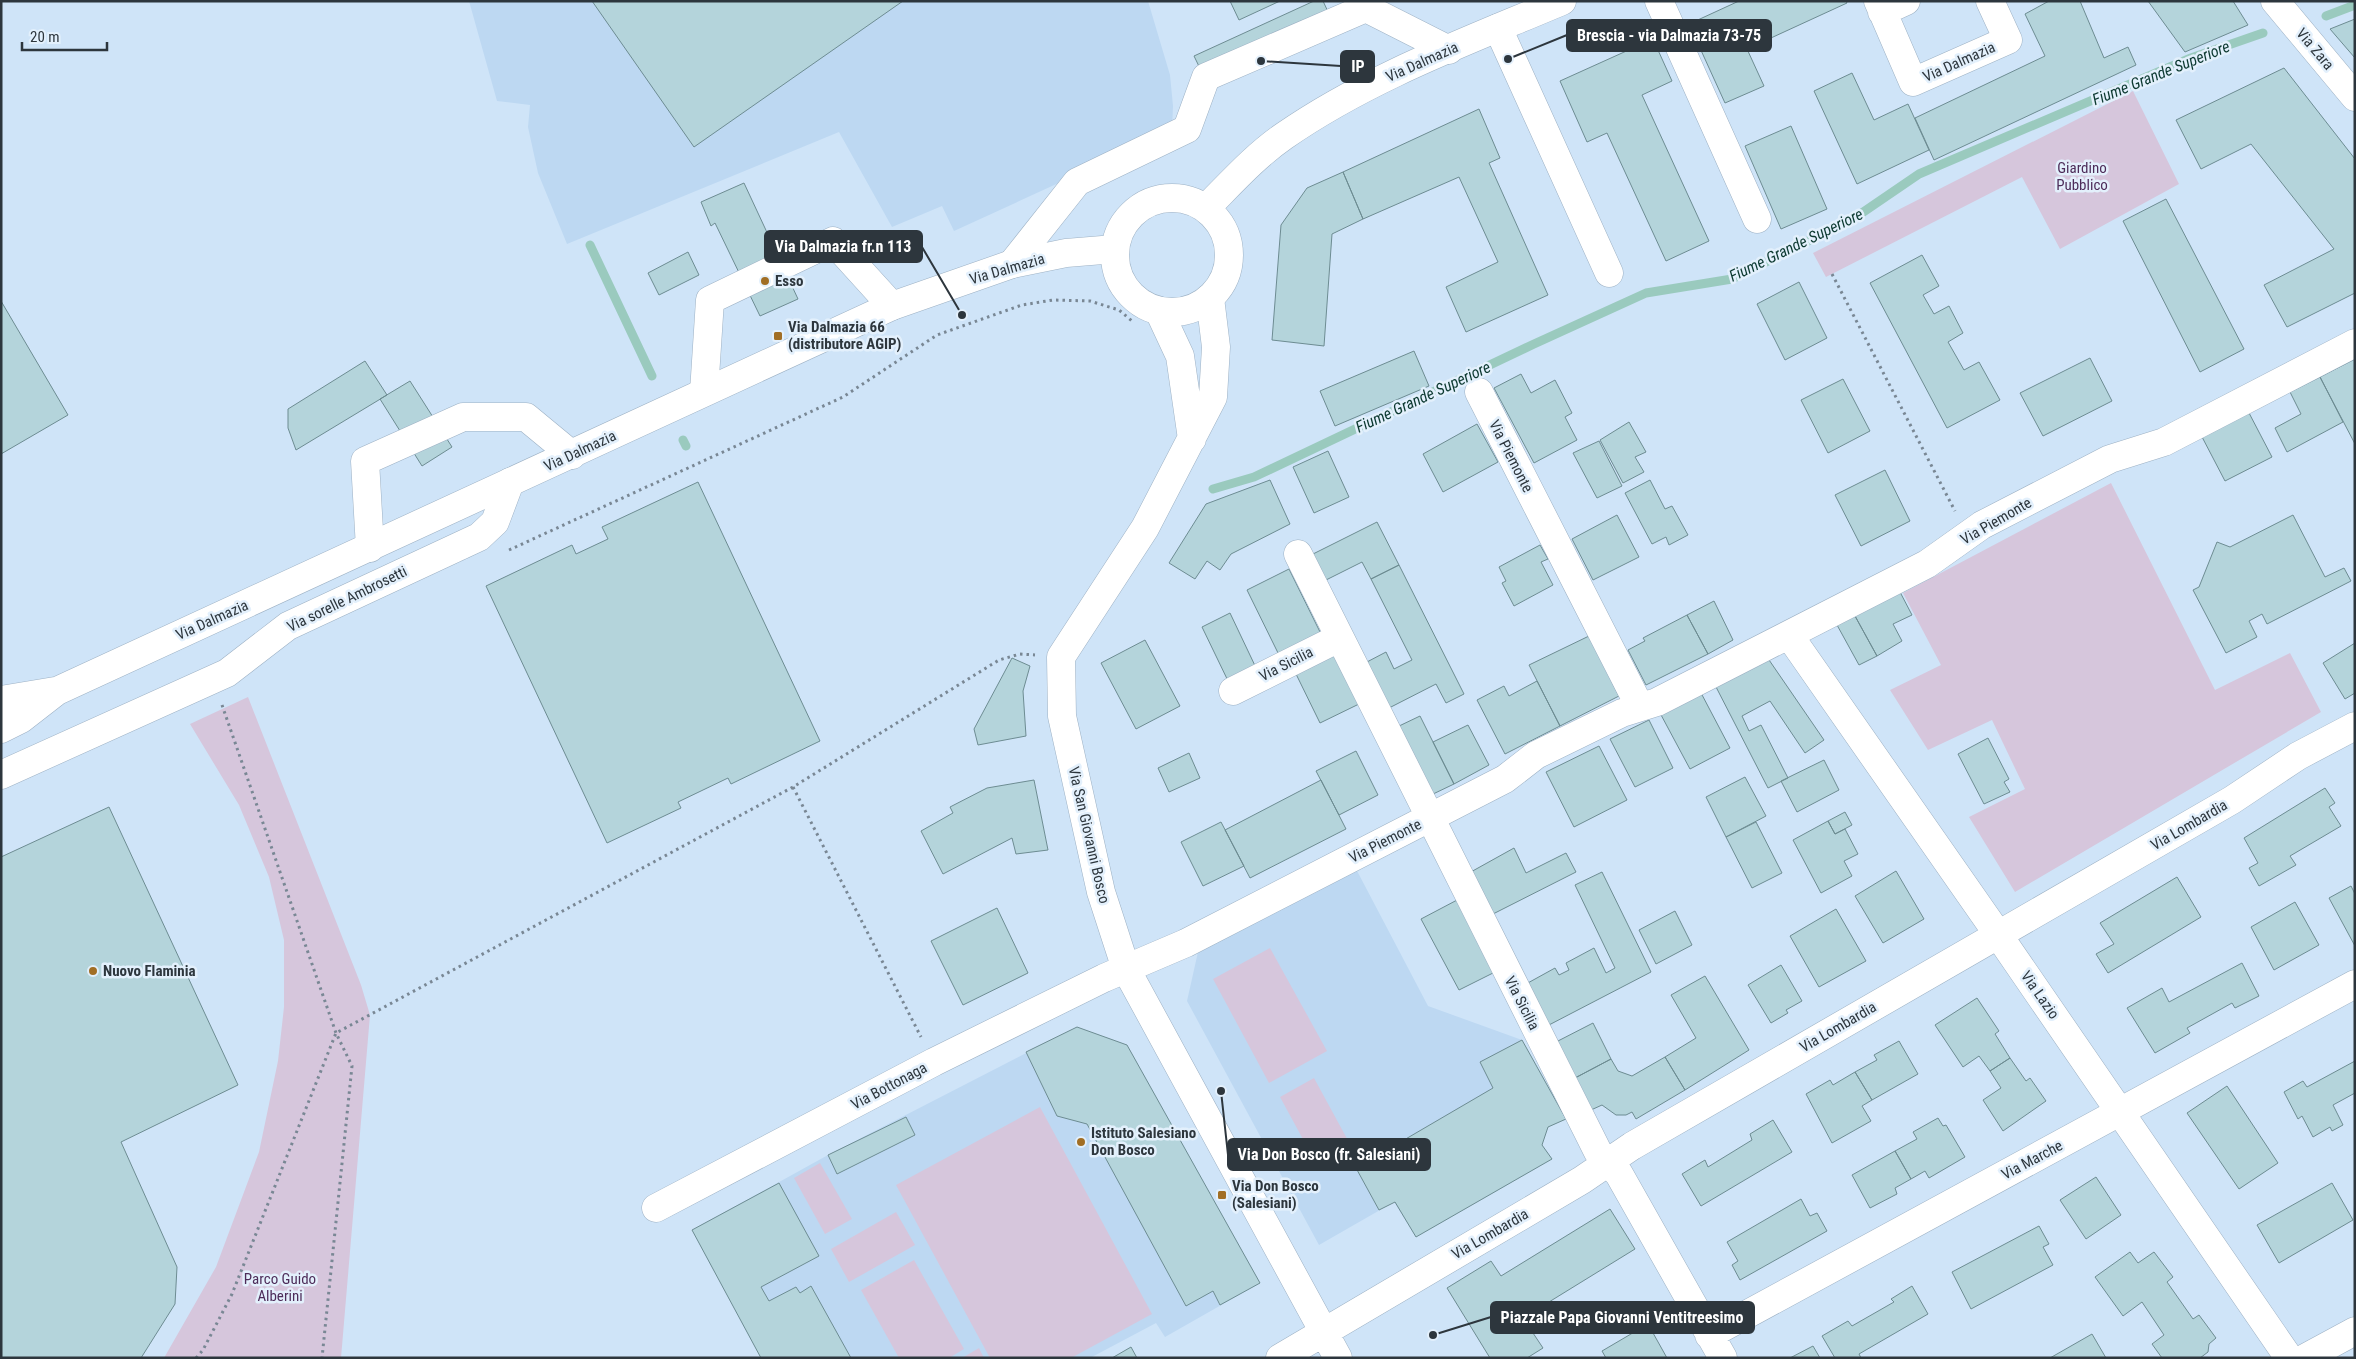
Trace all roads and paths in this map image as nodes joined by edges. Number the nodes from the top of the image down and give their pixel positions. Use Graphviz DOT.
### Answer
graph roads {
  1 [pos="1562,1"];
  2 [pos="1659,1"];
  3 [pos="1990,1"];
  4 [pos="2275,1"];
  5 [pos="1889,5"];
  6 [pos="1498,28"];
  7 [pos="1449,50"];
  8 [pos="2355,98"];
  9 [pos="1206,208"];
  10 [pos="1757,219"];
  11 [pos="1115,249"];
  12 [pos="1012,264"];
  13 [pos="1609,273"];
  14 [pos="1832,274"];
  15 [pos="1210,298"];
  16 [pos="892,306"];
  17 [pos="1148,318"];
  18 [pos="2355,343"];
  19 [pos="704,392"];
  20 [pos="1479,392"];
  21 [pos="1192,439"];
  22 [pos="572,455"];
  23 [pos="510,482"];
  24 [pos="1968,536"];
  25 [pos="370,548"];
  26 [pos="502,553"];
  27 [pos="1298,554"];
  28 [pos="1789,635"];
  29 [pos="1338,638"];
  30 [pos="1020,654"];
  31 [pos="57,691"];
  32 [pos="1233,691"];
  33 [pos="1,700"];
  34 [pos="220,700"];
  35 [pos="1640,707"];
  36 [pos="2355,726"];
  37 [pos="1,729"];
  38 [pos="1,775"];
  39 [pos="793,787"];
  40 [pos="1429,818"];
  41 [pos="1998,934"];
  42 [pos="1126,968"];
  43 [pos="2355,984"];
  44 [pos="336,1033"];
  45 [pos="934,1062"];
  46 [pos="2121,1112"];
  47 [pos="1608,1162"];
  48 [pos="656,1208"];
  49 [pos="2355,1331"];
  50 [pos="1323,1332"];
  51 [pos="1716,1346"];
  52 [pos="196,1358"];
  53 [pos="322,1358"];
  54 [pos="1280,1358"];
  55 [pos="1338,1358"];
  56 [pos="2289,1358"];
  57 [pos="2305,1358"];
  1 -- 6 [label="street, Via Dalmazia"];
  2 -- 10 [label="street"];
  3 -- 5 [label="street, Via Dalmazia"];
  4 -- 8 [label="street, Via Zara"];
  6 -- 7 [label="street, Via Dalmazia"];
  6 -- 13 [label="street"];
  7 -- 9 [label="street, Via Dalmazia"];
  7 -- 12 [label="street"];
  9 -- 11 [label="street"];
  9 -- 15 [label="street"];
  11 -- 12 [label="street, Via Dalmazia"];
  11 -- 17 [label="street"];
  12 -- 16 [label="street, Via Dalmazia"];
  14 -- 24 [label="path"];
  15 -- 17 [label="street"];
  15 -- 21 [label="street, Via San Giovanni Bosco"];
  16 -- 19 [label="street, Via Dalmazia"];
  16 -- 19 [label="street"];
  17 -- 21 [label="street"];
  17 -- 26 [label="path"];
  18 -- 24 [label="street, Via Piemonte"];
  19 -- 22 [label="street, Via Dalmazia"];
  20 -- 35 [label="street, Via Piemonte"];
  21 -- 42 [label="street, Via San Giovanni Bosco"];
  22 -- 23 [label="street, Via Dalmazia"];
  22 -- 25 [label="street"];
  23 -- 25 [label="street, Via Dalmazia"];
  23 -- 38 [label="street, Via sorelle Ambrosetti"];
  24 -- 28 [label="street, Via Piemonte"];
  25 -- 31 [label="street, Via Dalmazia"];
  27 -- 29 [label="street, Via Sicilia"];
  28 -- 35 [label="street, Via Piemonte"];
  28 -- 41 [label="street, Via Lazio"];
  29 -- 32 [label="street, Via Sicilia"];
  29 -- 40 [label="street, Via Sicilia"];
  30 -- 39 [label="path"];
  31 -- 33 [label="street, Via Dalmazia"];
  31 -- 37 [label="street, Via Dalmazia"];
  34 -- 44 [label="path"];
  35 -- 40 [label="street, Via Piemonte"];
  36 -- 41 [label="street, Via Lombardia"];
  39 -- 44 [label="path"];
  39 -- 45 [label="path"];
  40 -- 42 [label="street, Via Piemonte"];
  40 -- 47 [label="street, Via Sicilia"];
  41 -- 46 [label="street, Via Lazio"];
  41 -- 47 [label="street, Via Lombardia"];
  42 -- 45 [label="street, Via Bottonaga"];
  42 -- 50 [label="street, Via San Giovanni Bosco"];
  43 -- 46 [label="street, Via Marche"];
  44 -- 52 [label="path"];
  44 -- 53 [label="path"];
  45 -- 48 [label="street, Via Bottonaga"];
  46 -- 51 [label="street, Via Marche"];
  46 -- 56 [label="street, Via Lazio"];
  47 -- 50 [label="street, Via Lombardia"];
  47 -- 51 [label="street, Via Sicilia"];
  49 -- 57 [label="street"];
  50 -- 54 [label="street, Via Lombardia"];
  50 -- 55 [label="street, Via San Giovanni Bosco"];
}
